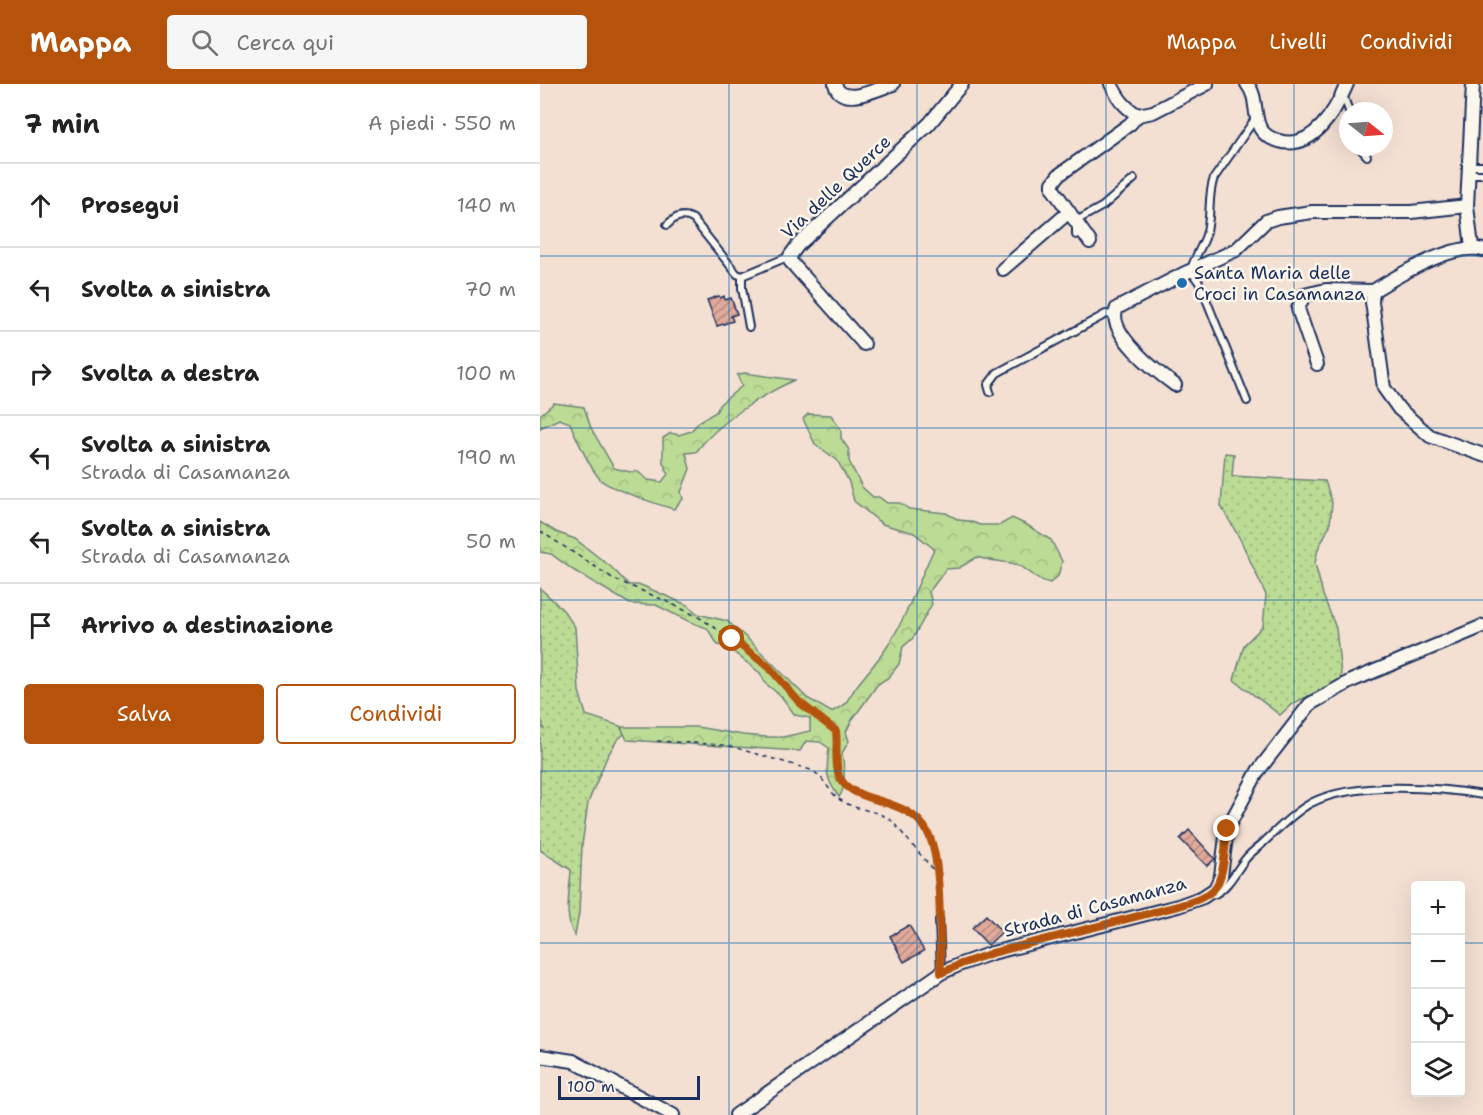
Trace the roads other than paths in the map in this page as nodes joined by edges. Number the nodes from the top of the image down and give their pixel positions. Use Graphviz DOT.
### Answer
graph roads {
  1 [pos="835,84"];
  2 [pos="893,84"];
  3 [pos="962,84"];
  4 [pos="1111,84"];
  5 [pos="1207,84"];
  6 [pos="1247,84"];
  7 [pos="1473,84"];
  8 [pos="1345,89"];
  9 [pos="1138,115"];
  10 [pos="1257,115"];
  11 [pos="1474,169"];
  12 [pos="1483,174"];
  13 [pos="1134,179"];
  14 [pos="1467,206"];
  15 [pos="1072,217"];
  16 [pos="667,225"];
  17 [pos="1076,235"];
  18 [pos="1090,242"];
  19 [pos="1478,248"];
  20 [pos="790,256"];
  21 [pos="1003,268"];
  22 [pos="1191,271"];
  23 [pos="742,276"];
  24 [pos="1373,291"];
  25 [pos="1113,315"];
  26 [pos="749,327"];
  27 [pos="864,344"];
  28 [pos="1317,364"];
  29 [pos="1174,385"];
  30 [pos="990,392"];
  31 [pos="1247,402"];
  32 [pos="1483,455"];
  33 [pos="1483,626"];
  34 [pos="1483,795"];
  35 [pos="1203,897"];
  36 [pos="939,920"];
  37 [pos="941,973"];
  38 [pos="540,1056"];
  39 [pos="673,1115"];
  40 [pos="736,1115"];
  1 -- 2 [label="street"];
  3 -- 20 [label="street, Via delle Querce"];
  4 -- 9 [label="street"];
  5 -- 9 [label="street"];
  6 -- 10 [label="street"];
  7 -- 11 [label="street"];
  8 -- 10 [label="street"];
  9 -- 15 [label="street"];
  10 -- 22 [label="lane"];
  11 -- 12 [label="lane"];
  11 -- 14 [label="street"];
  13 -- 15 [label="lane"];
  14 -- 19 [label="street"];
  14 -- 22 [label="street"];
  15 -- 17 [label="lane"];
  15 -- 18 [label="street"];
  15 -- 21 [label="street"];
  16 -- 23 [label="lane"];
  19 -- 24 [label="street"];
  20 -- 23 [label="lane"];
  20 -- 27 [label="street, Via delle Querce"];
  22 -- 25 [label="street"];
  22 -- 31 [label="lane"];
  23 -- 26 [label="lane"];
  24 -- 28 [label="street"];
  24 -- 32 [label="street"];
  25 -- 29 [label="street"];
  25 -- 30 [label="lane"];
  33 -- 35 [label="street, Strada di Casamanza"];
  34 -- 35 [label="lane"];
  35 -- 37 [label="street, Strada di Casamanza"];
  36 -- 37 [label="lane"];
  37 -- 40 [label="street, Strada di Casamanza"];
  38 -- 39 [label="street"];
}
